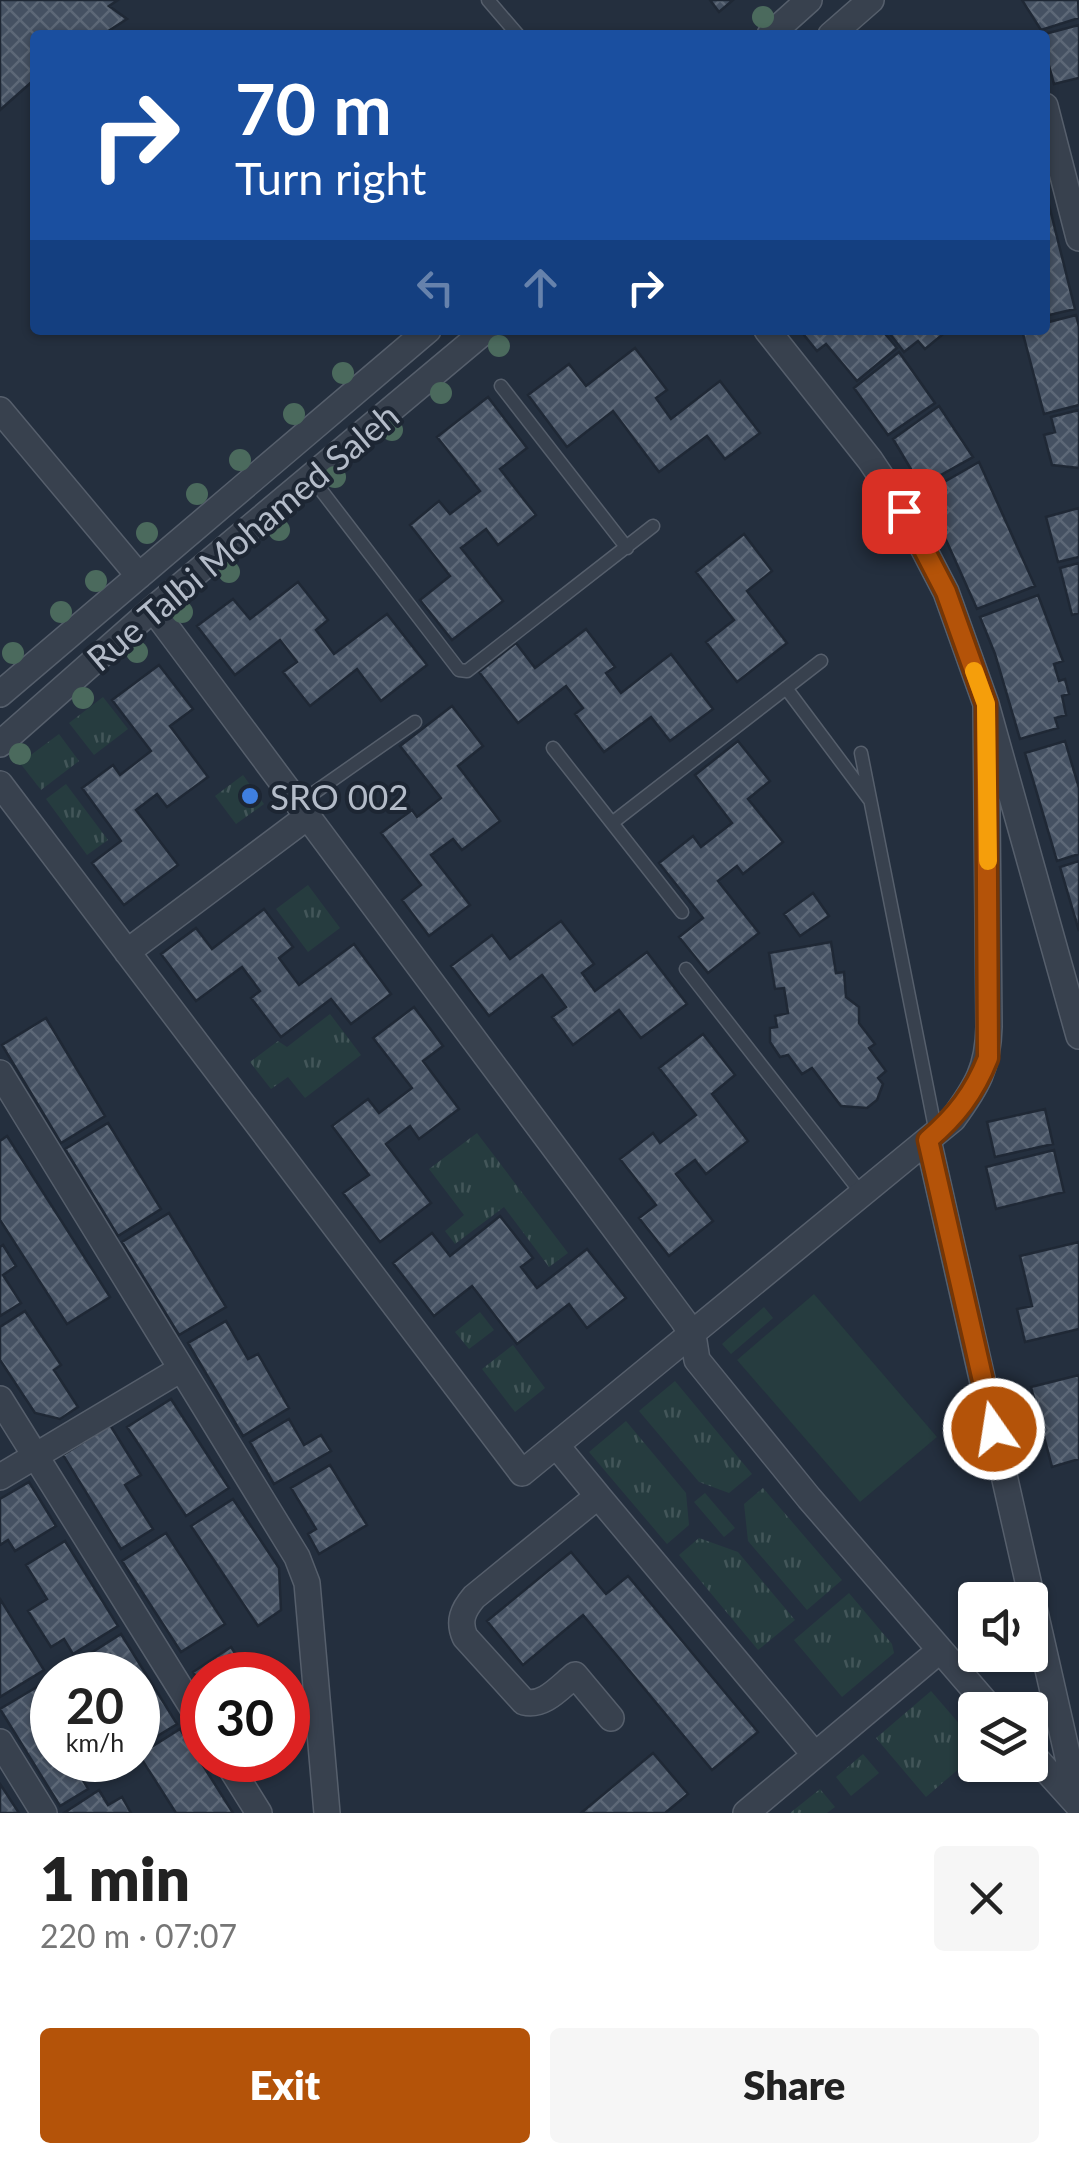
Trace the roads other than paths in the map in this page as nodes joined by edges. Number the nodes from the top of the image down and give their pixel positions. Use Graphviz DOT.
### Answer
graph roads {
  1 [pos="488,0"];
  2 [pos="810,0"];
  3 [pos="871,0"];
  4 [pos="514,30"];
  5 [pos="776,30"];
  6 [pos="837,30"];
  7 [pos="1050,125"];
  8 [pos="1079,238"];
  9 [pos="422,335"];
  10 [pos="480,335"];
  11 [pos="772,335"];
  12 [pos="502,386"];
  13 [pos="0,410"];
  14 [pos="310,476"];
  15 [pos="653,526"];
  16 [pos="626,548"];
  17 [pos="139,576"];
  18 [pos="153,609"];
  19 [pos="822,661"];
  20 [pos="786,688"];
  21 [pos="0,694"];
  22 [pos="986,704"];
  23 [pos="415,722"];
  24 [pos="0,744"];
  25 [pos="553,748"];
  26 [pos="861,753"];
  27 [pos="0,784"];
  28 [pos="870,801"];
  29 [pos="302,810"];
  30 [pos="612,823"];
  31 [pos="682,912"];
  32 [pos="127,952"];
  33 [pos="686,969"];
  34 [pos="1079,1036"];
  35 [pos="0,1073"];
  36 [pos="932,1137"];
  37 [pos="862,1194"];
  38 [pos="693,1335"];
  39 [pos="182,1369"];
  40 [pos="0,1399"];
  41 [pos="556,1446"];
  42 [pos="36,1456"];
  43 [pos="0,1477"];
  44 [pos="598,1496"];
  45 [pos="938,1651"];
  46 [pos="180,1688"];
  47 [pos="976,1692"];
  48 [pos="611,1718"];
  49 [pos="0,1742"];
  50 [pos="815,1755"];
  51 [pos="1048,1772"];
  52 [pos="240,1782"];
  53 [pos="1079,1807"];
  54 [pos="44,1813"];
  55 [pos="259,1813"];
  56 [pos="327,1813"];
  57 [pos="746,1813"];
  1 -- 4 [label="lane"];
  2 -- 5 [label="street"];
  3 -- 6 [label="street"];
  7 -- 8 [label="street"];
  9 -- 17 [label="street, Rue Talbi Mohamed Saleh"];
  10 -- 14 [label="street, Rue Talbi Mohamed Saleh"];
  11 -- 22 [label="street"];
  12 -- 16 [label="lane"];
  13 -- 17 [label="street"];
  14 -- 16 [label="lane"];
  14 -- 18 [label="street, Rue Talbi Mohamed Saleh"];
  15 -- 16 [label="lane"];
  17 -- 21 [label="street, Rue Talbi Mohamed Saleh"];
  18 -- 24 [label="street, Rue Talbi Mohamed Saleh"];
  18 -- 29 [label="street"];
  19 -- 20 [label="lane"];
  20 -- 28 [label="lane"];
  20 -- 30 [label="lane"];
  22 -- 34 [label="street"];
  22 -- 36 [label="street"];
  23 -- 29 [label="lane"];
  25 -- 30 [label="lane"];
  26 -- 28 [label="lane"];
  27 -- 32 [label="street"];
  28 -- 36 [label="lane"];
  29 -- 32 [label="street"];
  29 -- 38 [label="street"];
  30 -- 31 [label="lane"];
  32 -- 41 [label="street"];
  33 -- 37 [label="lane"];
  35 -- 39 [label="street"];
  36 -- 37 [label="street"];
  36 -- 53 [label="street"];
  37 -- 38 [label="street"];
  38 -- 41 [label="street"];
  38 -- 45 [label="street"];
  39 -- 42 [label="street"];
  39 -- 56 [label="street"];
  40 -- 42 [label="street"];
  41 -- 44 [label="street"];
  42 -- 43 [label="street"];
  42 -- 46 [label="street"];
  44 -- 48 [label="street"];
  44 -- 50 [label="street"];
  45 -- 47 [label="street"];
  45 -- 50 [label="street"];
  49 -- 54 [label="street"];
  50 -- 57 [label="street"];
  51 -- 53 [label="street"];
  52 -- 55 [label="street"];
}
